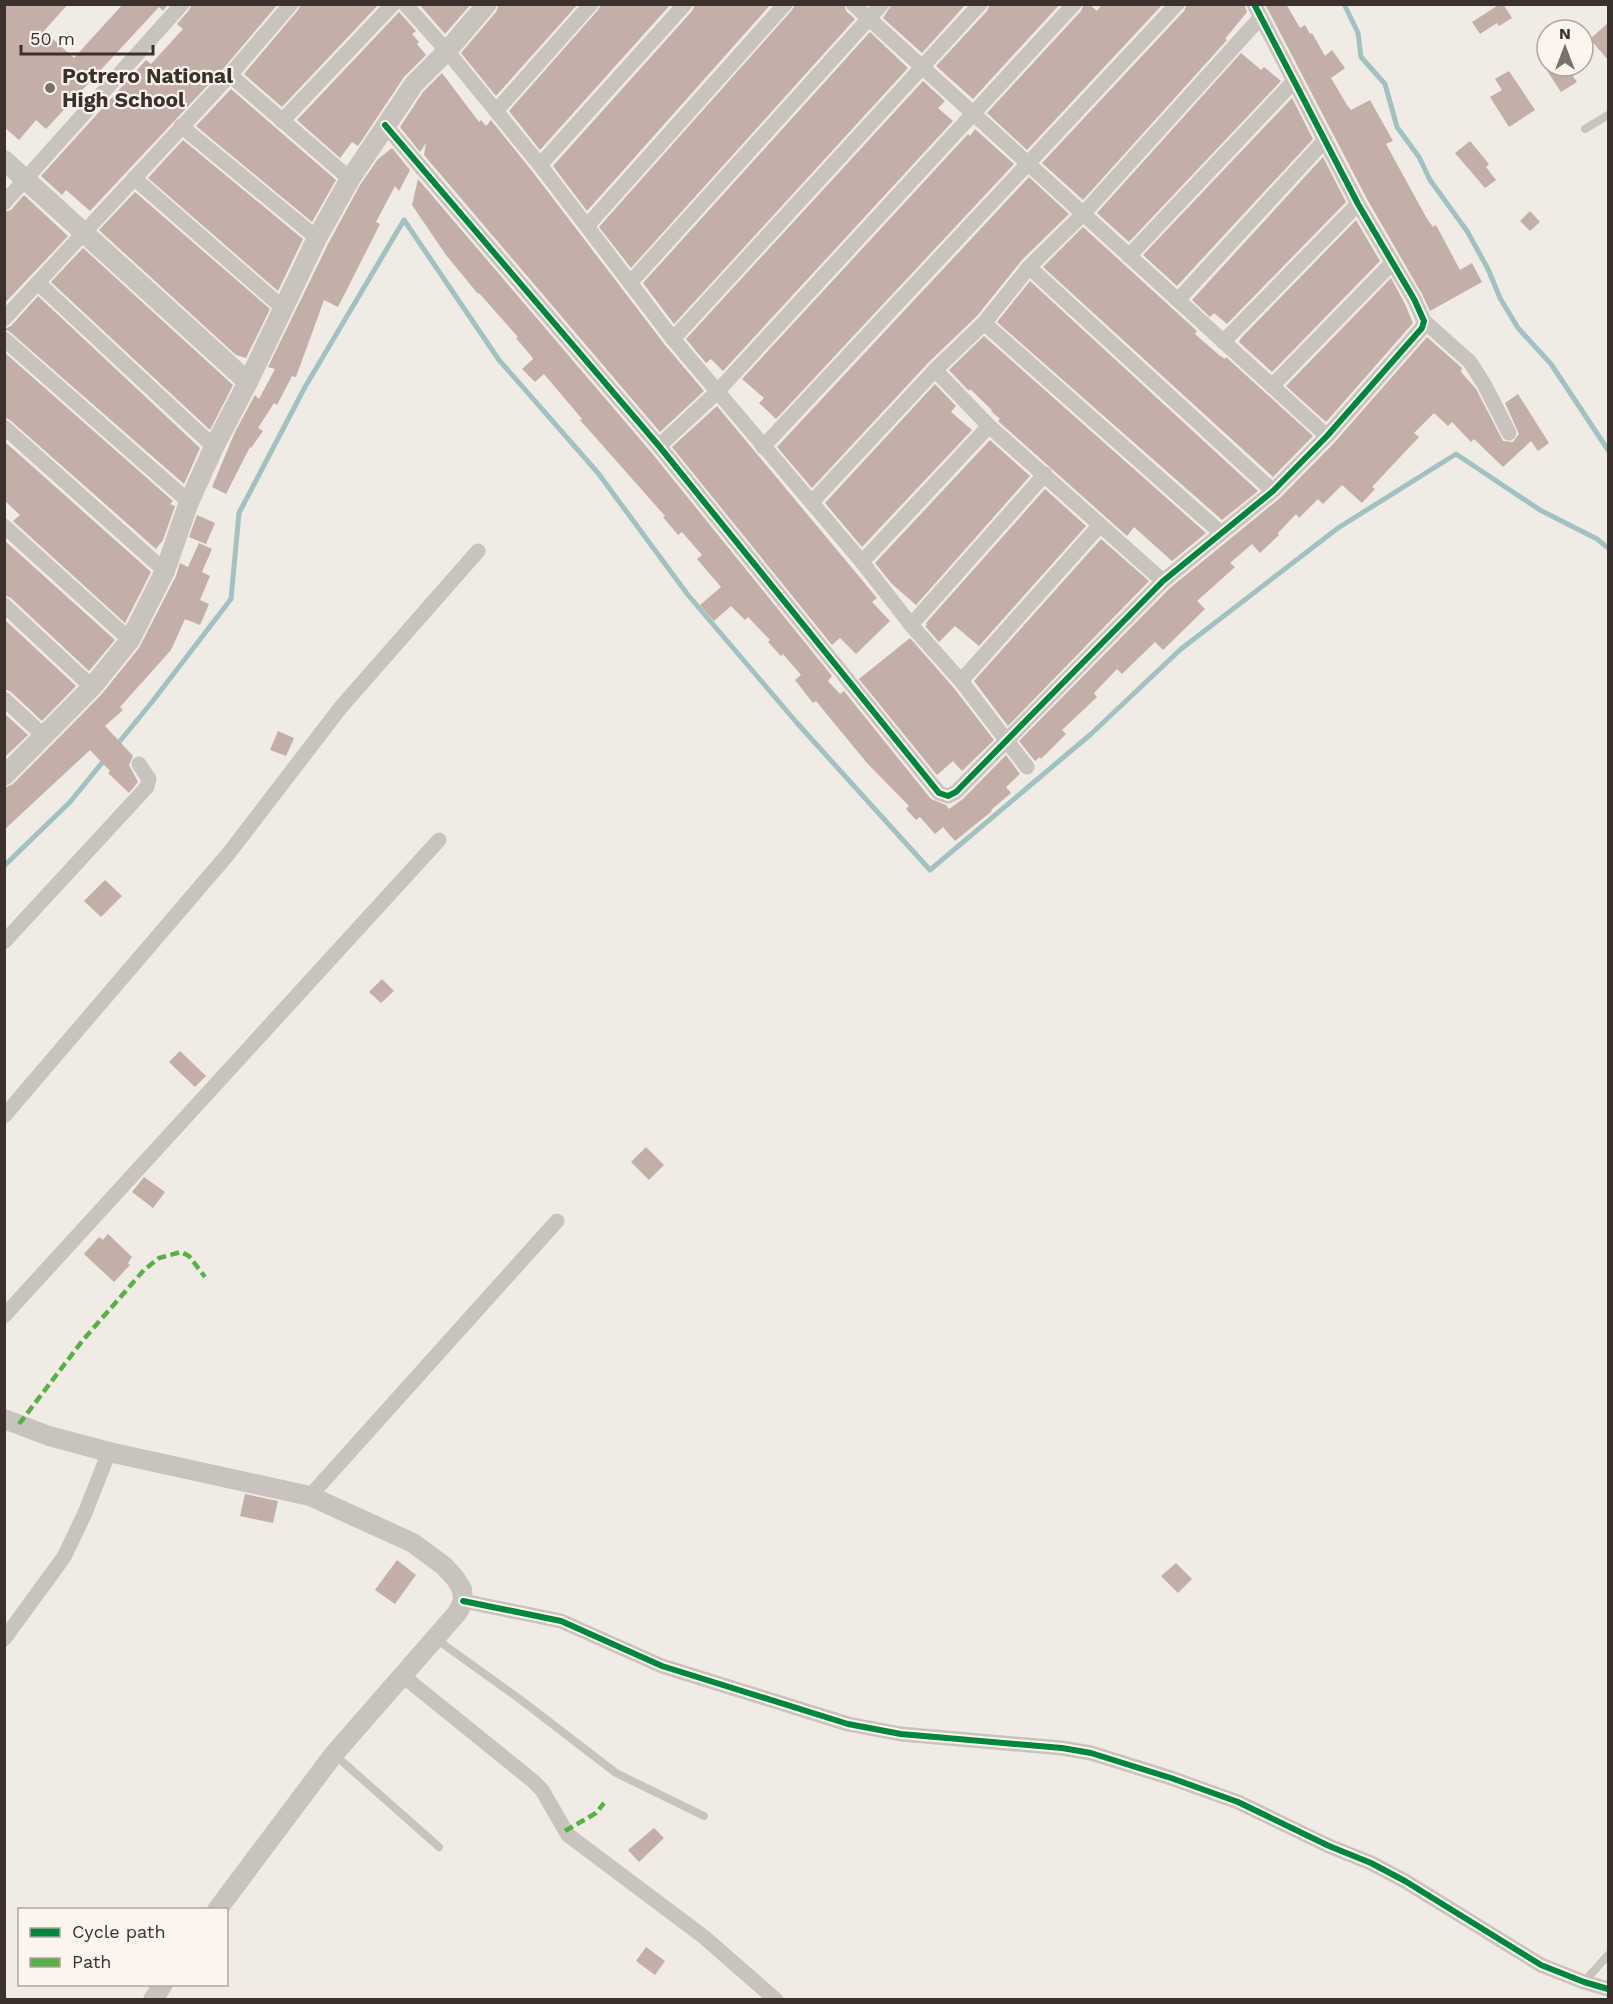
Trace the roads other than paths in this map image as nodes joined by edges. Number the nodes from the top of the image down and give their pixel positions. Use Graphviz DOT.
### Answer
graph roads {
  1 [pos="182,4"];
  2 [pos="291,4"];
  3 [pos="393,4"];
  4 [pos="405,4"];
  5 [pos="487,4"];
  6 [pos="591,4"];
  7 [pos="685,4"];
  8 [pos="785,4"];
  9 [pos="853,4"];
  10 [pos="882,4"];
  11 [pos="980,4"];
  12 [pos="1074,4"];
  13 [pos="1177,4"];
  14 [pos="1257,11"];
  15 [pos="869,19"];
  16 [pos="447,51"];
  17 [pos="921,67"];
  18 [pos="230,75"];
  19 [pos="1294,81"];
  20 [pos="496,111"];
  21 [pos="973,114"];
  22 [pos="1608,115"];
  23 [pos="282,121"];
  24 [pos="385,125"];
  25 [pos="181,126"];
  26 [pos="1585,129"];
  27 [pos="1325,140"];
  28 [pos="4,160"];
  29 [pos="1029,164"];
  30 [pos="540,165"];
  31 [pos="134,178"];
  32 [pos="27,179"];
  33 [pos="350,179"];
  34 [pos="4,203"];
  35 [pos="1358,204"];
  36 [pos="1083,214"];
  37 [pos="587,226"];
  38 [pos="83,233"];
  39 [pos="317,238"];
  40 [pos="1129,256"];
  41 [pos="1392,263"];
  42 [pos="1029,267"];
  43 [pos="38,283"];
  44 [pos="630,283"];
  45 [pos="1178,300"];
  46 [pos="283,308"];
  47 [pos="4,320"];
  48 [pos="1424,321"];
  49 [pos="984,323"];
  50 [pos="4,339"];
  51 [pos="673,339"];
  52 [pos="1223,342"];
  53 [pos="935,370"];
  54 [pos="248,382"];
  55 [pos="1272,386"];
  56 [pos="716,393"];
  57 [pos="989,426"];
  58 [pos="4,427"];
  59 [pos="1509,433"];
  60 [pos="1327,436"];
  61 [pos="659,446"];
  62 [pos="214,447"];
  63 [pos="763,447"];
  64 [pos="1045,474"];
  65 [pos="1274,491"];
  66 [pos="189,502"];
  67 [pos="812,502"];
  68 [pos="1100,525"];
  69 [pos="4,526"];
  70 [pos="1221,533"];
  71 [pos="478,551"];
  72 [pos="862,562"];
  73 [pos="165,571"];
  74 [pos="1163,581"];
  75 [pos="4,605"];
  76 [pos="910,625"];
  77 [pos="130,640"];
  78 [pos="961,681"];
  79 [pos="92,687"];
  80 [pos="4,699"];
  81 [pos="43,735"];
  82 [pos="1005,740"];
  83 [pos="139,764"];
  84 [pos="1027,767"];
  85 [pos="4,776"];
  86 [pos="439,840"];
  87 [pos="4,942"];
  88 [pos="4,1116"];
  89 [pos="557,1221"];
  90 [pos="4,1316"];
  91 [pos="4,1419"];
  92 [pos="109,1452"];
  93 [pos="310,1496"];
  94 [pos="463,1601"];
  95 [pos="435,1638"];
  96 [pos="4,1639"];
  97 [pos="403,1676"];
  98 [pos="334,1754"];
  99 [pos="704,1816"];
  100 [pos="439,1847"];
  101 [pos="218,1908"];
  102 [pos="1608,1955"];
  103 [pos="1584,1982"];
  104 [pos="162,1986"];
  105 [pos="1608,1989"];
  106 [pos="153,2000"];
  107 [pos="776,2000"];
  1 -- 32 [label="street"];
  2 -- 18 [label="street"];
  3 -- 23 [label="street"];
  4 -- 16 [label="street"];
  5 -- 16 [label="street"];
  6 -- 20 [label="street"];
  7 -- 30 [label="street"];
  8 -- 37 [label="street"];
  9 -- 15 [label="street"];
  10 -- 15 [label="street"];
  11 -- 17 [label="street"];
  12 -- 21 [label="street"];
  13 -- 29 [label="street"];
  14 -- 19 [label="street"];
  14 -- 36 [label="street"];
  15 -- 17 [label="street"];
  15 -- 44 [label="street"];
  16 -- 20 [label="street"];
  16 -- 24 [label="street"];
  17 -- 21 [label="street"];
  17 -- 51 [label="street"];
  18 -- 23 [label="street"];
  18 -- 25 [label="street"];
  19 -- 27 [label="street"];
  19 -- 40 [label="street"];
  20 -- 30 [label="street"];
  21 -- 29 [label="street"];
  21 -- 56 [label="street"];
  22 -- 26 [label="lane"];
  23 -- 33 [label="street"];
  24 -- 33 [label="street"];
  24 -- 61 [label="street"];
  25 -- 31 [label="street"];
  25 -- 39 [label="street"];
  27 -- 35 [label="street"];
  27 -- 45 [label="street"];
  28 -- 32 [label="street"];
  29 -- 36 [label="street"];
  29 -- 63 [label="street"];
  30 -- 37 [label="street"];
  31 -- 38 [label="street"];
  31 -- 46 [label="street"];
  32 -- 34 [label="street"];
  32 -- 38 [label="street"];
  33 -- 39 [label="street"];
  35 -- 41 [label="street"];
  35 -- 52 [label="street"];
  36 -- 40 [label="street"];
  36 -- 42 [label="street"];
  37 -- 44 [label="street"];
  38 -- 43 [label="street"];
  38 -- 54 [label="street"];
  39 -- 46 [label="street"];
  40 -- 45 [label="street"];
  41 -- 48 [label="street"];
  41 -- 55 [label="street"];
  42 -- 49 [label="street"];
  42 -- 65 [label="street"];
  43 -- 47 [label="street"];
  43 -- 62 [label="street"];
  44 -- 51 [label="street"];
  45 -- 52 [label="street"];
  46 -- 54 [label="street"];
  48 -- 59 [label="street"];
  48 -- 60 [label="street"];
  49 -- 53 [label="street"];
  49 -- 70 [label="street"];
  50 -- 66 [label="street"];
  51 -- 56 [label="street"];
  52 -- 55 [label="street"];
  53 -- 57 [label="street"];
  53 -- 67 [label="street"];
  54 -- 62 [label="street"];
  55 -- 60 [label="street"];
  56 -- 61 [label="street"];
  56 -- 63 [label="street"];
  57 -- 64 [label="street"];
  57 -- 72 [label="street"];
  58 -- 73 [label="street"];
  60 -- 65 [label="street"];
  61 -- 82 [label="street"];
  62 -- 66 [label="street"];
  63 -- 67 [label="street"];
  64 -- 68 [label="street"];
  64 -- 76 [label="street"];
  65 -- 70 [label="street"];
  66 -- 73 [label="street"];
  67 -- 72 [label="street"];
  68 -- 74 [label="street"];
  68 -- 78 [label="street"];
  69 -- 77 [label="street"];
  70 -- 74 [label="street"];
  71 -- 88 [label="street"];
  72 -- 76 [label="street"];
  73 -- 77 [label="street"];
  74 -- 82 [label="street"];
  75 -- 79 [label="street"];
  76 -- 78 [label="street"];
  77 -- 79 [label="street"];
  78 -- 82 [label="street"];
  79 -- 81 [label="street"];
  80 -- 81 [label="street"];
  81 -- 85 [label="street"];
  82 -- 84 [label="street"];
  83 -- 87 [label="street"];
  86 -- 90 [label="street"];
  89 -- 93 [label="street"];
  91 -- 92 [label="street"];
  92 -- 93 [label="street"];
  92 -- 96 [label="street"];
  93 -- 94 [label="street"];
  94 -- 95 [label="street"];
  94 -- 103 [label="street"];
  95 -- 97 [label="street"];
  95 -- 99 [label="lane"];
  97 -- 98 [label="street"];
  97 -- 107 [label="street"];
  98 -- 100 [label="lane"];
  98 -- 101 [label="street"];
  102 -- 103 [label="lane"];
  103 -- 105 [label="street"];
  104 -- 106 [label="street"];
}
